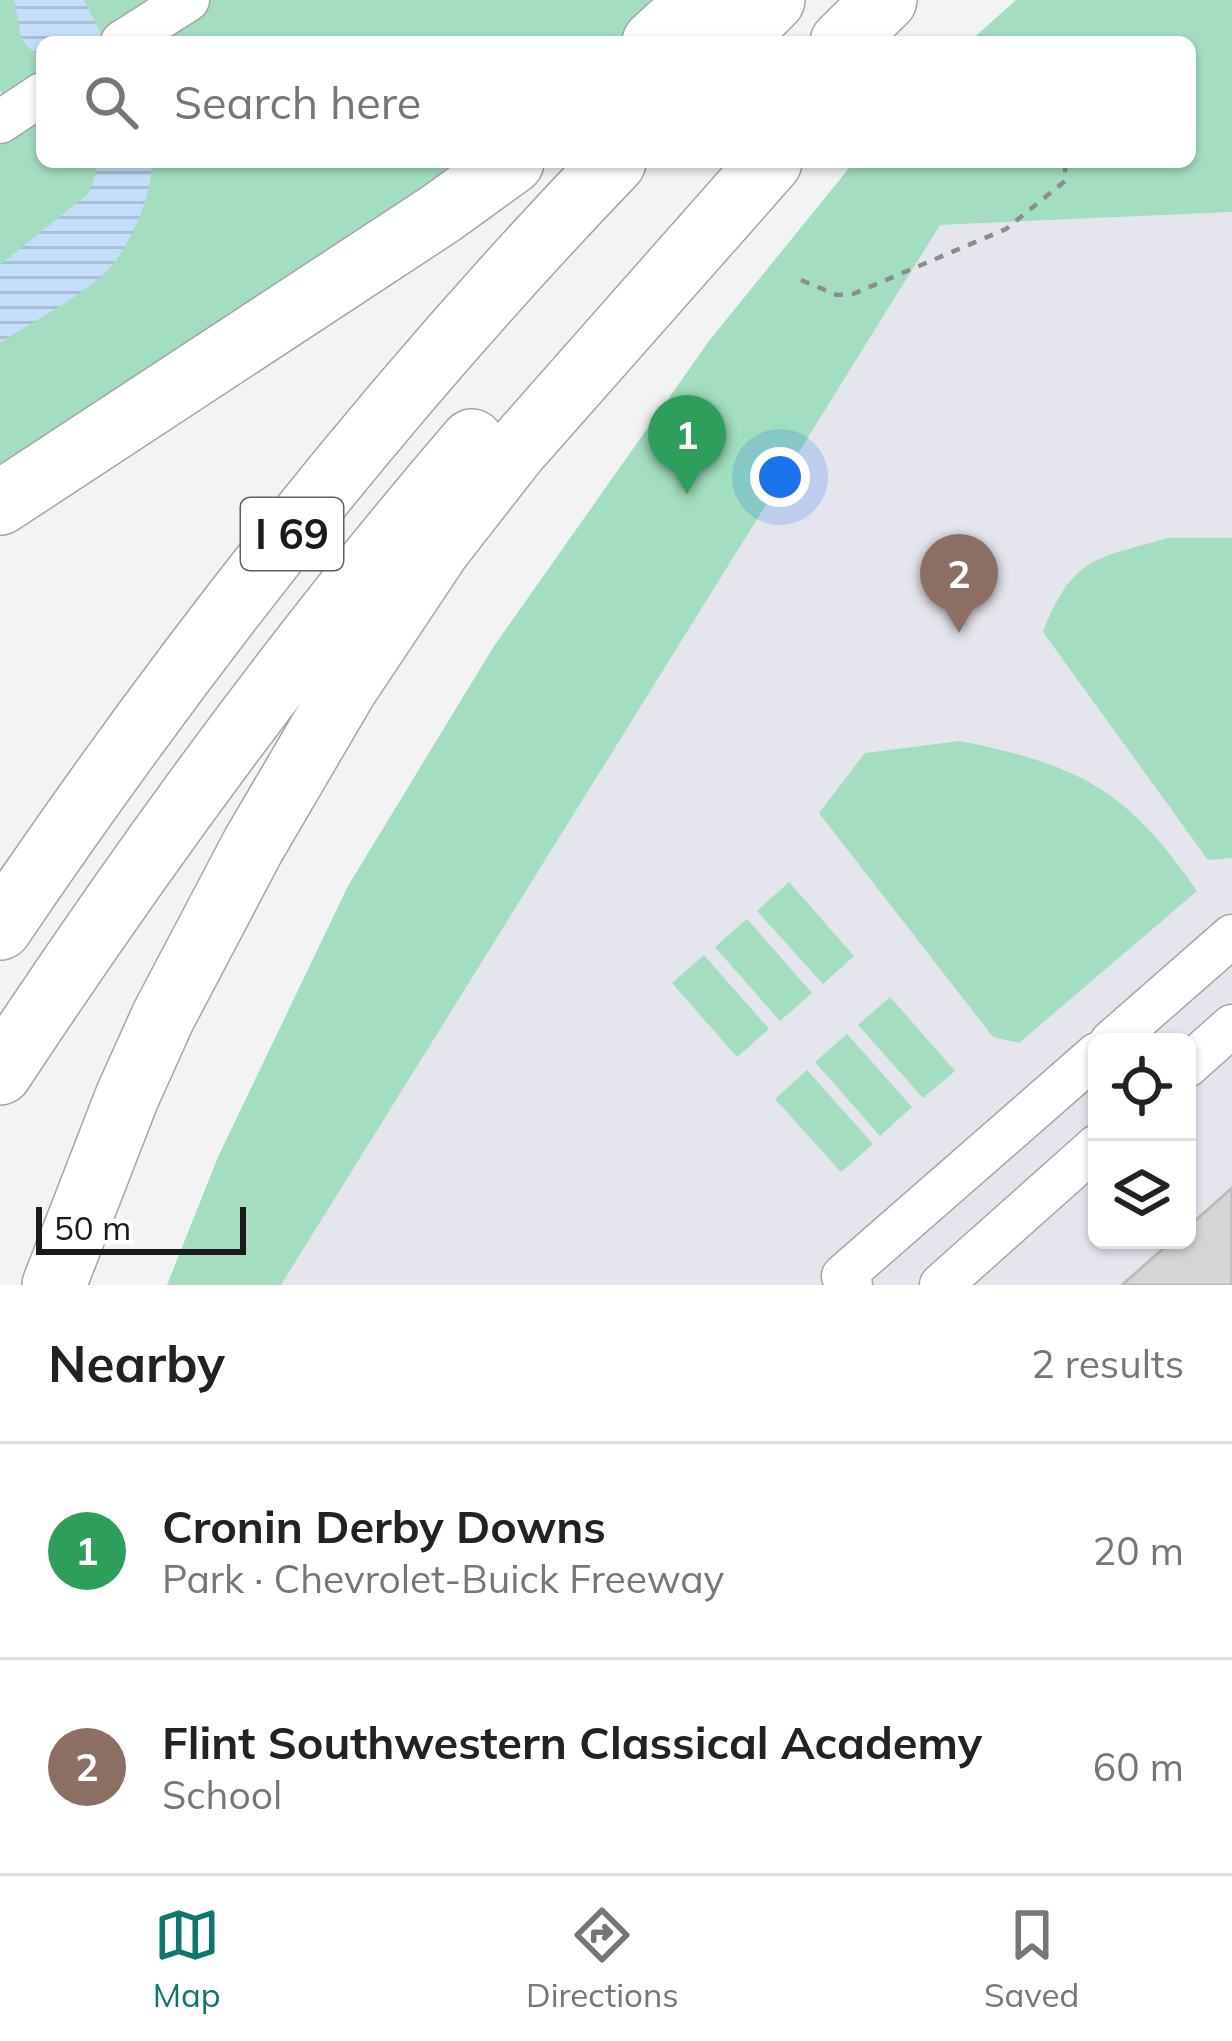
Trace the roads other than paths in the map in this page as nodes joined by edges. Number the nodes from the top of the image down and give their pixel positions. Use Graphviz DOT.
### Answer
graph roads {
  1 [pos="188,0"];
  2 [pos="700,0"];
  3 [pos="773,0"];
  4 [pos="886,0"];
  5 [pos="907,0"];
  6 [pos="131,36"];
  7 [pos="661,36"];
  8 [pos="737,36"];
  9 [pos="848,36"];
  10 [pos="877,36"];
  11 [pos="36,98"];
  12 [pos="0,122"];
  13 [pos="504,168"];
  14 [pos="609,168"];
  15 [pos="718,168"];
  16 [pos="765,168"];
  17 [pos="0,503"];
  18 [pos="0,928"];
  19 [pos="1232,936"];
  20 [pos="1232,1026"];
  21 [pos="1121,1033"];
  22 [pos="1196,1058"];
  23 [pos="1088,1062"];
  24 [pos="0,1073"];
  25 [pos="1088,1154"];
  26 [pos="54,1285"];
  27 [pos="850,1285"];
  28 [pos="941,1285"];
  1 -- 6 [label="lane"];
  2 -- 7 [label="highway"];
  3 -- 8 [label="highway"];
  4 -- 9 [label="highway"];
  5 -- 10 [label="highway"];
  11 -- 12 [label="lane"];
  13 -- 17 [label="highway"];
  14 -- 18 [label="highway, I 69"];
  15 -- 24 [label="highway, I 69"];
  16 -- 26 [label="highway"];
  19 -- 21 [label="lane"];
  20 -- 22 [label="lane"];
  23 -- 27 [label="lane"];
  25 -- 28 [label="lane"];
}
